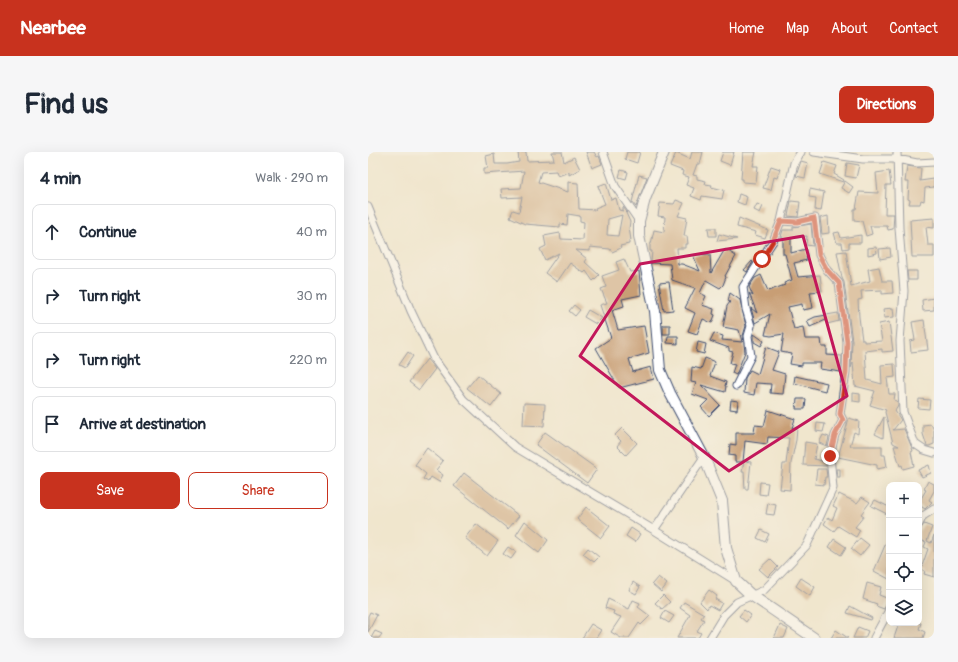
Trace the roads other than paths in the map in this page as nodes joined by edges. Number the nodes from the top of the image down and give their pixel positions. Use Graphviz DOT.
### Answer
graph roads {
  1 [pos="603,152"];
  2 [pos="664,152"];
  3 [pos="801,152"];
  4 [pos="814,152"];
  5 [pos="897,155"];
  6 [pos="934,162"];
  7 [pos="368,207"];
  8 [pos="639,221"];
  9 [pos="781,221"];
  10 [pos="736,386"];
  11 [pos="934,453"];
  12 [pos="704,457"];
  13 [pos="934,509"];
  14 [pos="922,518"];
  15 [pos="654,530"];
  16 [pos="736,581"];
  17 [pos="751,595"];
  18 [pos="886,616"];
  19 [pos="710,638"];
  20 [pos="814,638"];
  21 [pos="874,638"];
  1 -- 8 [label="street"];
  2 -- 8 [label="street"];
  3 -- 9 [label="street"];
  4 -- 5 [label="street"];
  5 -- 6 [label="street"];
  5 -- 11 [label="street"];
  7 -- 15 [label="street"];
  8 -- 12 [label="street"];
  9 -- 10 [label="street"];
  9 -- 17 [label="street"];
  12 -- 15 [label="street"];
  12 -- 16 [label="street"];
  13 -- 14 [label="street"];
  15 -- 16 [label="street"];
  16 -- 17 [label="street"];
  17 -- 19 [label="street"];
  17 -- 20 [label="street"];
  18 -- 21 [label="street"];
}
